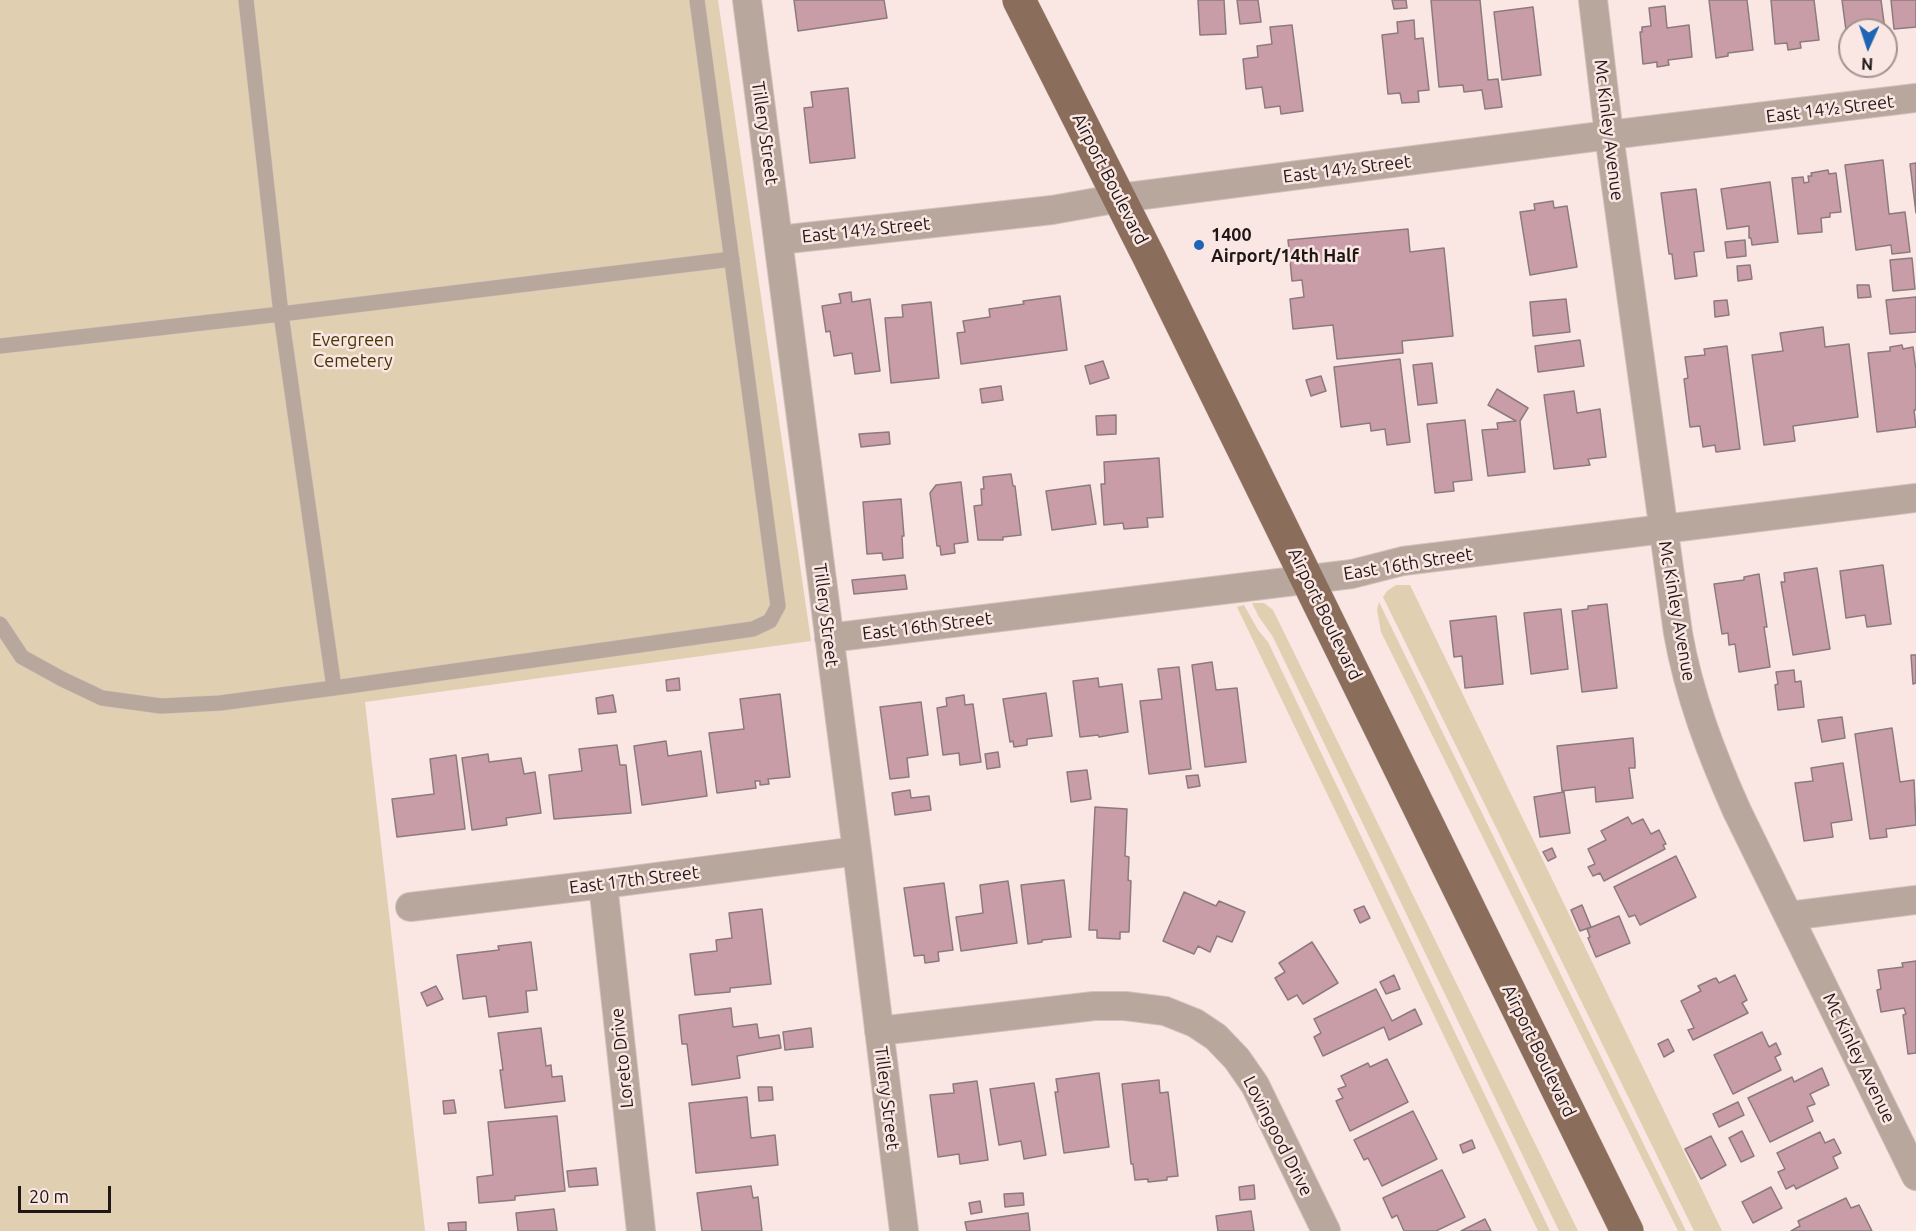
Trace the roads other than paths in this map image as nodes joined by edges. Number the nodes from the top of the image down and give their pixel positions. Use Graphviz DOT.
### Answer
graph roads {
  1 [pos="246,0"];
  2 [pos="697,0"];
  3 [pos="747,0"];
  4 [pos="1019,0"];
  5 [pos="1593,0"];
  6 [pos="1916,98"];
  7 [pos="1609,135"];
  8 [pos="1120,198"];
  9 [pos="779,240"];
  10 [pos="732,259"];
  11 [pos="281,314"];
  12 [pos="0,346"];
  13 [pos="1916,498"];
  14 [pos="1663,529"];
  15 [pos="1308,579"];
  16 [pos="0,624"];
  17 [pos="829,638"];
  18 [pos="334,688"];
  19 [pos="857,851"];
  20 [pos="603,884"];
  21 [pos="1916,900"];
  22 [pos="410,907"];
  23 [pos="1789,915"];
  24 [pos="879,1031"];
  25 [pos="1916,1176"];
  26 [pos="641,1231"];
  27 [pos="904,1231"];
  28 [pos="1326,1231"];
  29 [pos="1627,1231"];
  1 -- 11 [label="lane"];
  2 -- 10 [label="lane"];
  3 -- 9 [label="street, Tillery Street"];
  4 -- 8 [label="main road, Airport Boulevard"];
  5 -- 7 [label="street, Mc Kinley Avenue"];
  6 -- 7 [label="street, East 14½ Street"];
  7 -- 8 [label="street, East 14½ Street"];
  7 -- 14 [label="street, Mc Kinley Avenue"];
  8 -- 9 [label="street, East 14½ Street"];
  8 -- 15 [label="main road, Airport Boulevard"];
  9 -- 17 [label="street, Tillery Street"];
  10 -- 11 [label="lane"];
  10 -- 18 [label="lane"];
  11 -- 12 [label="lane"];
  11 -- 18 [label="lane"];
  13 -- 14 [label="street, East 16th Street"];
  14 -- 15 [label="street, East 16th Street"];
  14 -- 23 [label="street, Mc Kinley Avenue"];
  15 -- 17 [label="street, East 16th Street"];
  15 -- 29 [label="main road, Airport Boulevard"];
  16 -- 18 [label="lane"];
  17 -- 19 [label="street, Tillery Street"];
  19 -- 20 [label="street, East 17th Street"];
  19 -- 24 [label="street, Tillery Street"];
  20 -- 22 [label="street, East 17th Street"];
  20 -- 26 [label="street, Loreto Drive"];
  21 -- 23 [label="street"];
  23 -- 25 [label="street, Mc Kinley Avenue"];
  24 -- 27 [label="street, Tillery Street"];
  24 -- 28 [label="street, Lovingood Drive"];
}
